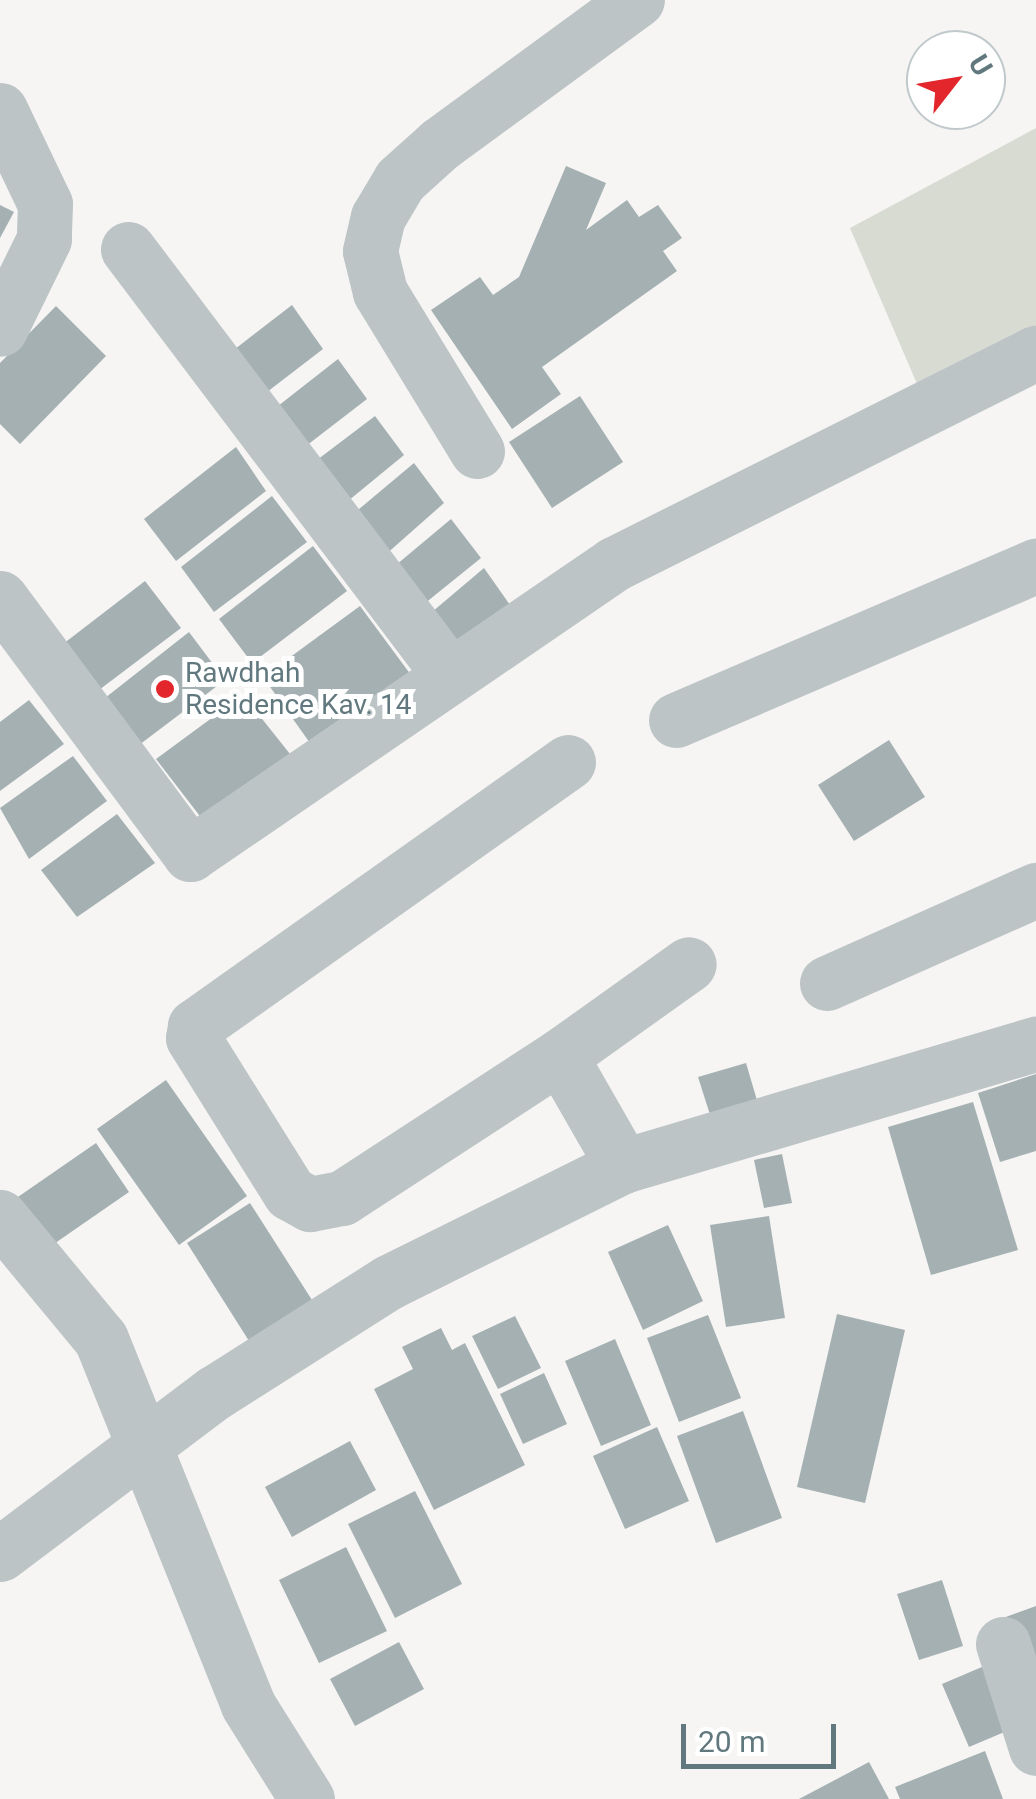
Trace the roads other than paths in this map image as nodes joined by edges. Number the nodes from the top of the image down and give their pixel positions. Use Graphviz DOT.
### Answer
graph roads {
  1 [pos="637,0"];
  2 [pos="0,110"];
  3 [pos="128,250"];
  4 [pos="0,329"];
  5 [pos="1036,352"];
  6 [pos="477,451"];
  7 [pos="1036,566"];
  8 [pos="0,598"];
  9 [pos="448,674"];
  10 [pos="676,720"];
  11 [pos="568,762"];
  12 [pos="1036,890"];
  13 [pos="689,964"];
  14 [pos="827,983"];
  15 [pos="1036,1044"];
  16 [pos="560,1056"];
  17 [pos="623,1166"];
  18 [pos="0,1217"];
  19 [pos="146,1448"];
  20 [pos="0,1554"];
  21 [pos="1003,1644"];
  22 [pos="1036,1745"];
  23 [pos="306,1799"];
  1 -- 6 [label="street"];
  2 -- 4 [label="street"];
  3 -- 9 [label="street"];
  5 -- 9 [label="street"];
  7 -- 10 [label="street"];
  8 -- 9 [label="street"];
  11 -- 16 [label="street"];
  12 -- 14 [label="street"];
  13 -- 16 [label="street"];
  15 -- 17 [label="street"];
  16 -- 17 [label="street"];
  17 -- 19 [label="street"];
  18 -- 19 [label="street"];
  19 -- 20 [label="street"];
  19 -- 23 [label="street"];
  21 -- 22 [label="street"];
}
